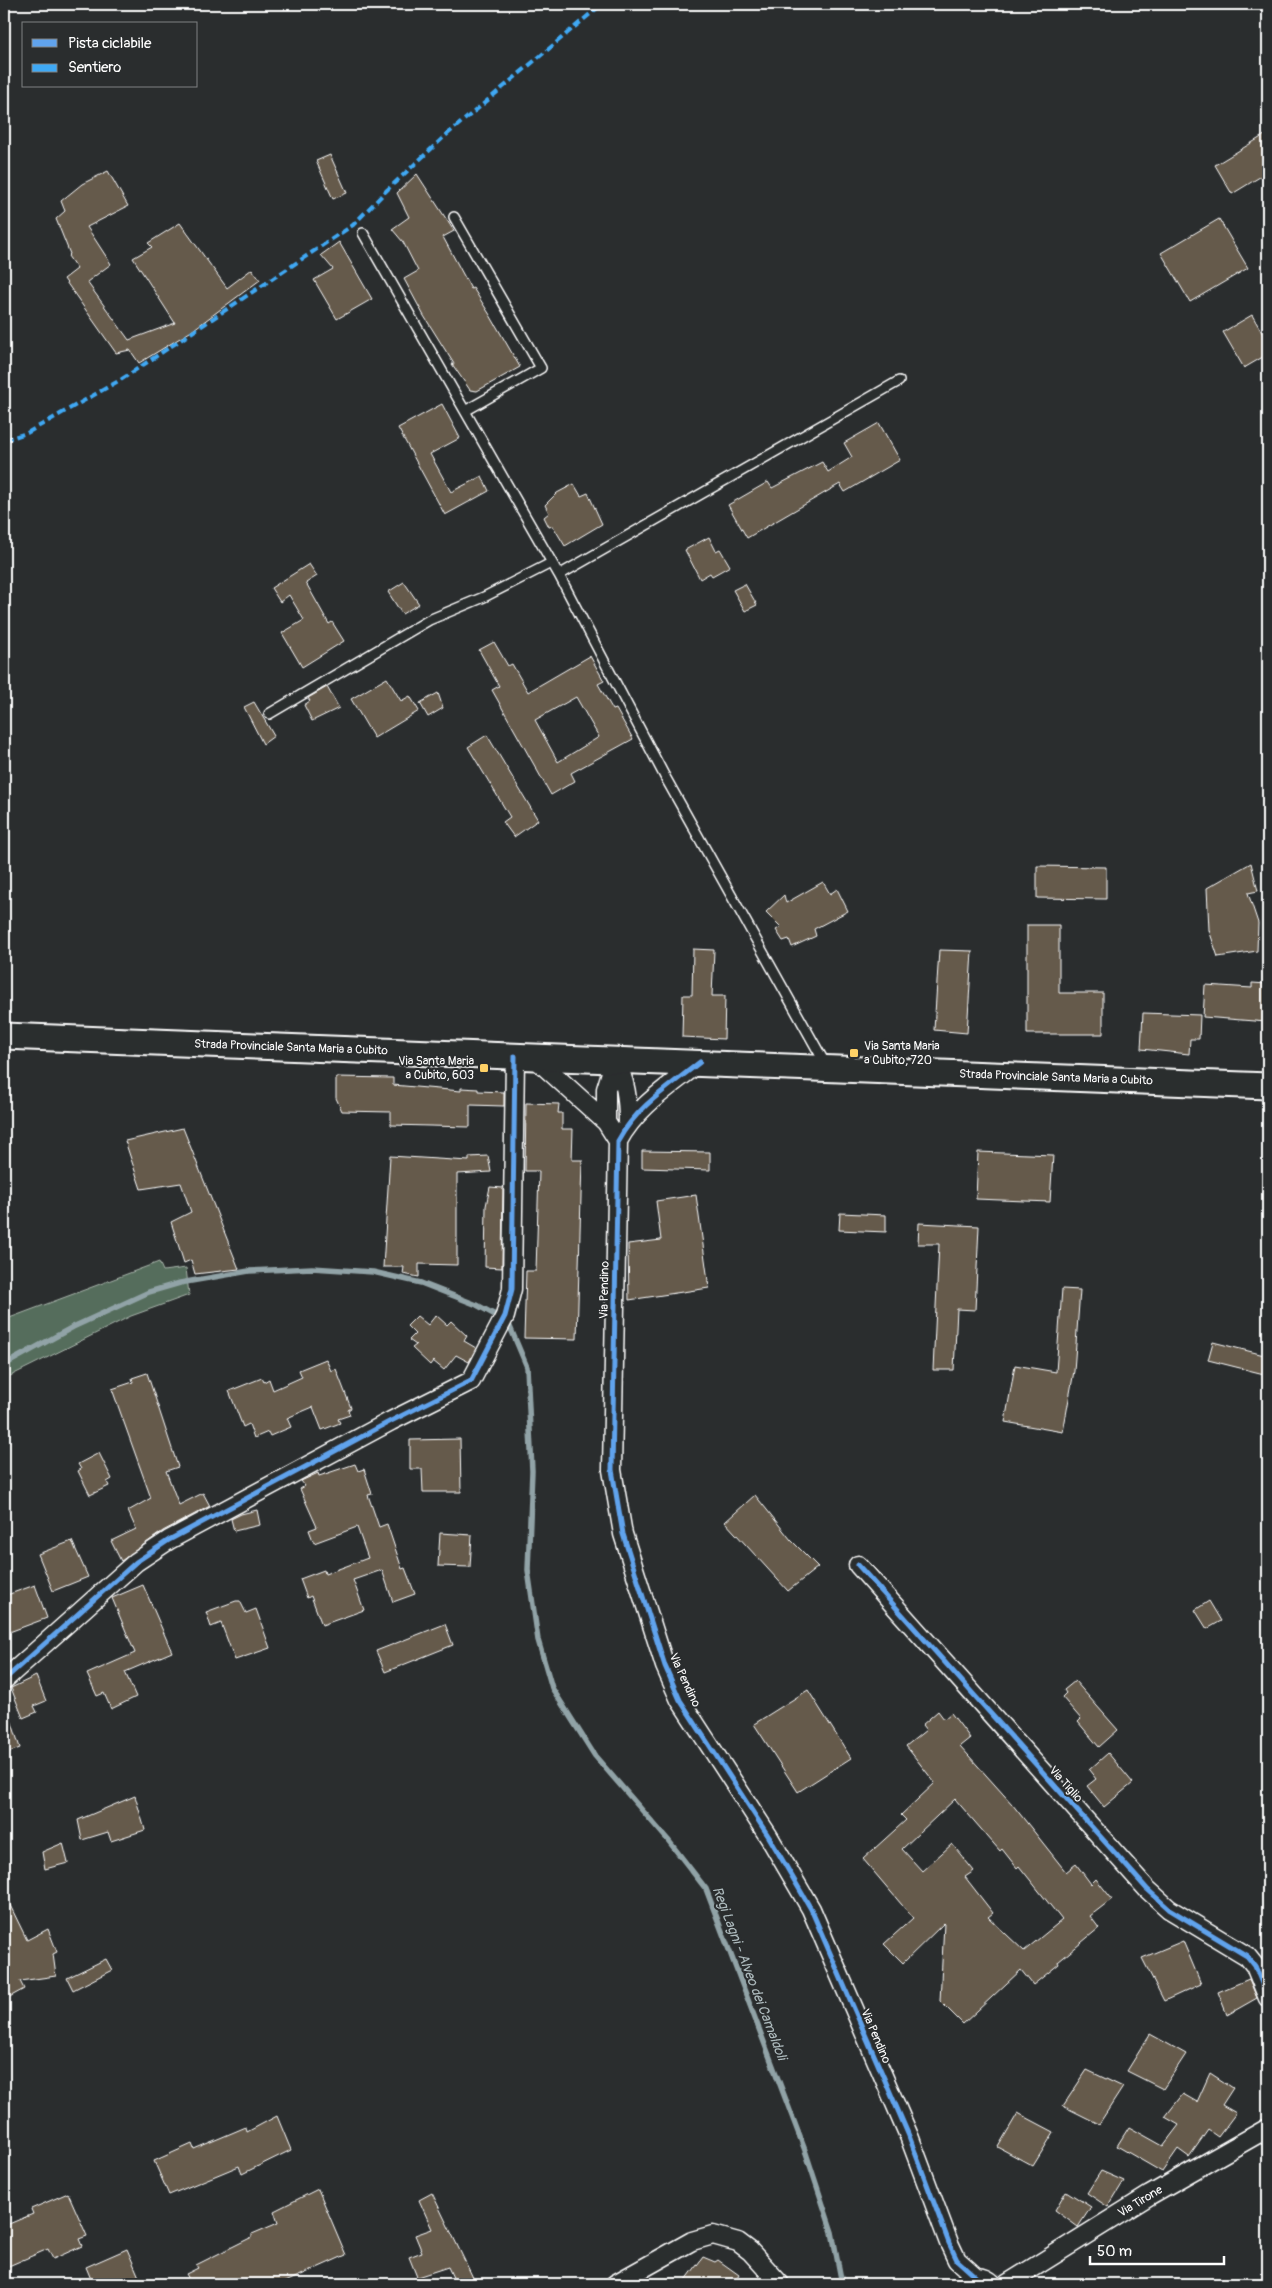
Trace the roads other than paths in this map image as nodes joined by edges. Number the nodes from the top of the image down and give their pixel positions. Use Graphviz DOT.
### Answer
graph roads {
  1 [pos="454,217"];
  2 [pos="363,233"];
  3 [pos="899,381"];
  4 [pos="465,411"];
  5 [pos="551,563"];
  6 [pos="559,575"];
  7 [pos="269,714"];
  8 [pos="4,1036"];
  9 [pos="524,1056"];
  10 [pos="616,1060"];
  11 [pos="700,1062"];
  12 [pos="828,1067"];
  13 [pos="1268,1086"];
  14 [pos="606,1122"];
  15 [pos="628,1123"];
  16 [pos="618,1141"];
  17 [pos="858,1565"];
  18 [pos="4,1680"];
  19 [pos="1262,1963"];
  20 [pos="1268,1998"];
  21 [pos="1268,2128"];
  22 [pos="1010,2281"];
  23 [pos="966,2282"];
  24 [pos="615,2284"];
  25 [pos="780,2284"];
  26 [pos="994,2284"];
  1 -- 4 [label="lane"];
  2 -- 4 [label="lane"];
  3 -- 6 [label="lane"];
  4 -- 5 [label="lane"];
  5 -- 6 [label="lane"];
  5 -- 7 [label="lane"];
  6 -- 12 [label="lane"];
  8 -- 9 [label="main road, Strada Provinciale Santa Maria a Cubito"];
  9 -- 10 [label="main road, Strada Provinciale Santa Maria a Cubito"];
  9 -- 14 [label="street"];
  9 -- 18 [label="street"];
  10 -- 11 [label="main road, Strada Provinciale Santa Maria a Cubito"];
  10 -- 14 [label="street"];
  10 -- 15 [label="street, Via Pendino"];
  11 -- 12 [label="main road, Strada Provinciale Santa Maria a Cubito"];
  11 -- 15 [label="street, Via Pendino"];
  12 -- 13 [label="main road, Strada Provinciale Santa Maria a Cubito"];
  14 -- 16 [label="street"];
  15 -- 16 [label="street, Via Pendino"];
  16 -- 23 [label="street, Via Pendino"];
  17 -- 19 [label="street, Via Tiglio"];
  19 -- 20 [label="street, Via Tiglio"];
  21 -- 22 [label="street, Via Tirone"];
  22 -- 26 [label="street, Via Tirone"];
  23 -- 26 [label="street"];
  24 -- 25 [label="street"];
}
